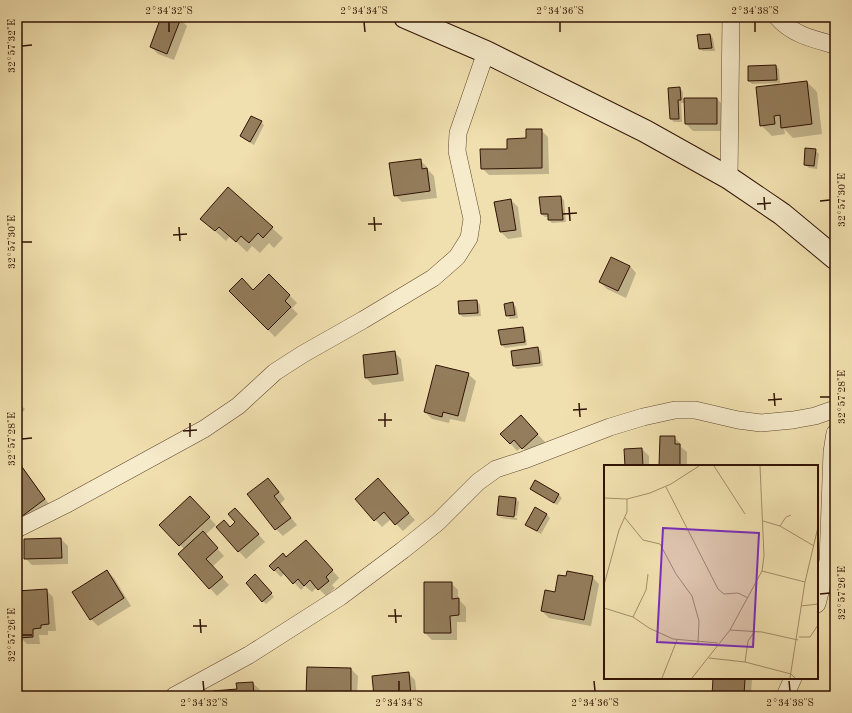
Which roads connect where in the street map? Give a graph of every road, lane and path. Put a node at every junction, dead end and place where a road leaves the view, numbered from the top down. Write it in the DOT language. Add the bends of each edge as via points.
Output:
graph roads {
  1 [pos="405,17"];
  2 [pos="731,17"];
  3 [pos="777,17"];
  4 [pos="835,45"];
  5 [pos="486,52"];
  6 [pos="729,178"];
  7 [pos="835,258"];
  8 [pos="835,408"];
  9 [pos="835,433"];
  10 [pos="17,529"];
  11 [pos="832,563"];
  12 [pos="818,601"];
  13 [pos="793,679"];
  14 [pos="174,696"];
  15 [pos="785,696"];
  1 -- 5 [label="street"];
  2 -- 6 [label="street"];
  3 -- 4 [label="street" via="792,30 806,37"];
  5 -- 6 [label="street" via="645,131"];
  5 -- 10 [label="street" via="458,133 457,152 472,219 469,238 457,257 433,278 276,372 238,406 204,429"];
  6 -- 7 [label="street" via="782,214"];
  8 -- 14 [label="street" via="815,416 761,423 695,410 675,410 610,427 496,469 478,482 438,522 340,597 249,655"];
  9 -- 11 [label="street" via="832,452"];
  11 -- 12 [label="street"];
  13 -- 15 [label="street"];
}
